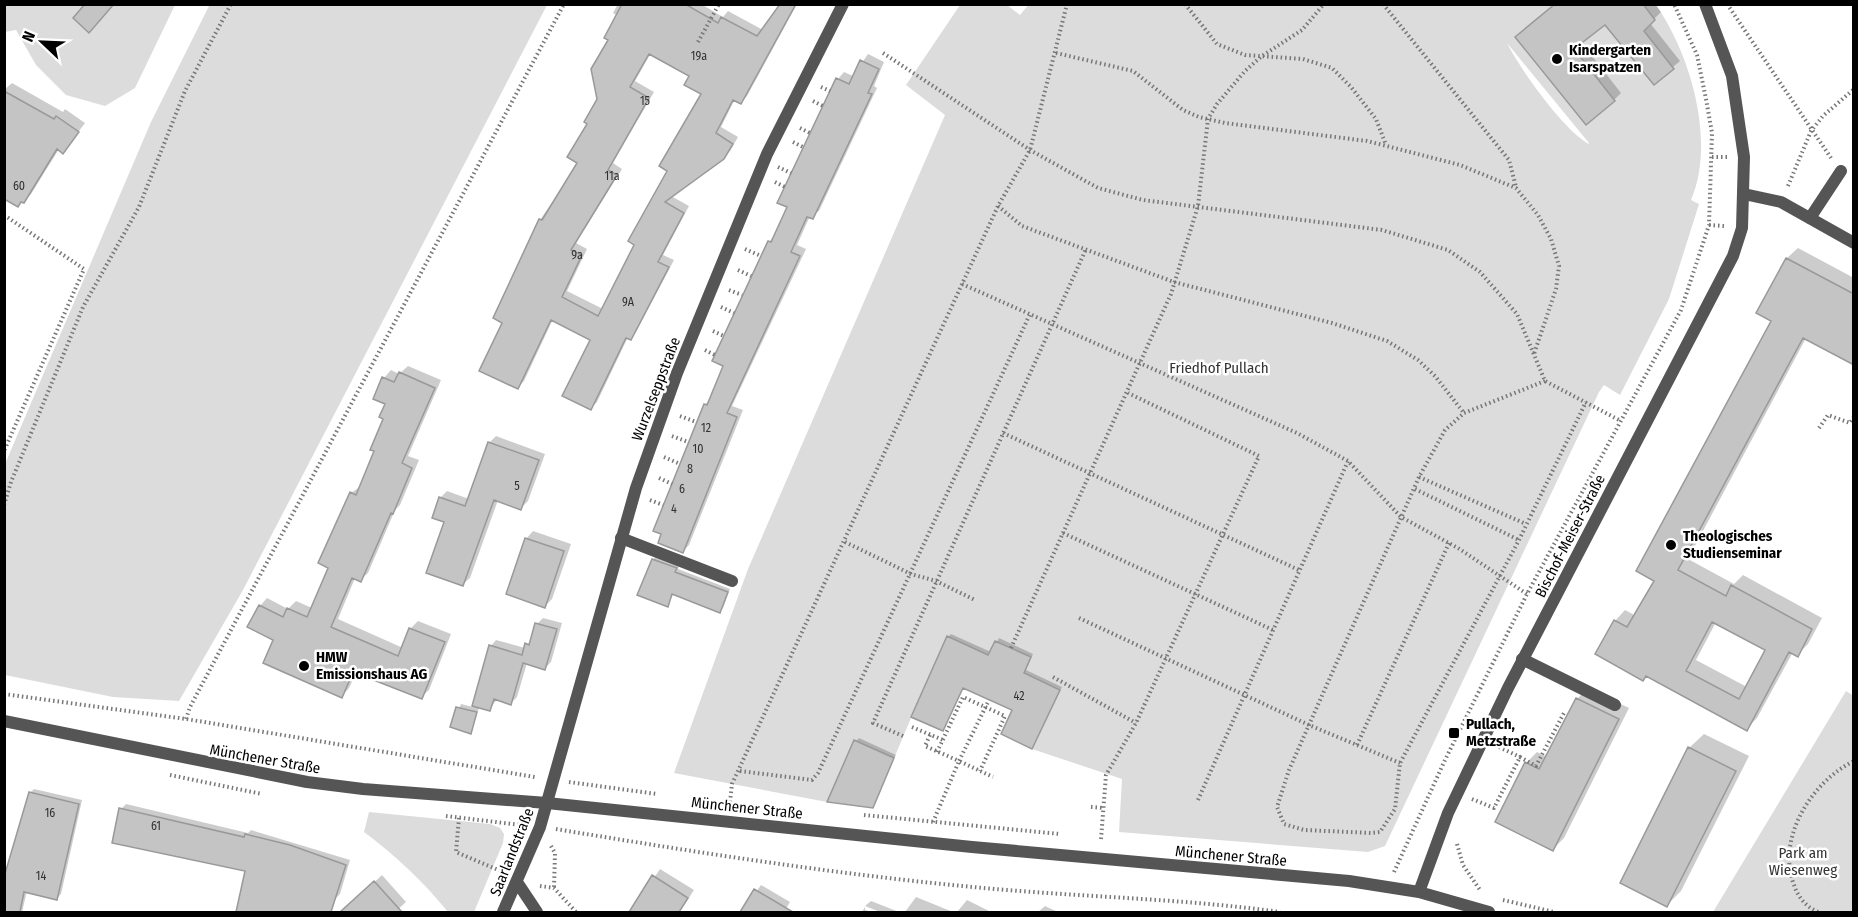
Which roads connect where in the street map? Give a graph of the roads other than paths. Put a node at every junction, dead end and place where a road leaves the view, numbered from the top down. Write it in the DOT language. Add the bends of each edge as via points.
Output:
graph roads {
  1 [pos="843,4"];
  2 [pos="1705,4"];
  3 [pos="1841,171"];
  4 [pos="1744,194"];
  5 [pos="1810,218"];
  6 [pos="1854,243"];
  7 [pos="621,538"];
  8 [pos="732,581"];
  9 [pos="1522,659"];
  10 [pos="1615,705"];
  11 [pos="4,721"];
  12 [pos="547,803"];
  13 [pos="517,882"];
  14 [pos="1419,892"];
  15 [pos="503,912"];
  16 [pos="537,912"];
  17 [pos="1482,912"];
  1 -- 7 [label="street, Wurzelseppstraße" via="764,161 677,374"];
  2 -- 4 [label="street, Bischof-Meiser-Straße" via="1732,76 1744,157"];
  3 -- 5 [label="street"];
  4 -- 5 [label="street" via="1781,202"];
  4 -- 9 [label="street, Bischof-Meiser-Straße" via="1742,228 1733,256"];
  5 -- 6 [label="street"];
  7 -- 8 [label="street"];
  7 -- 12 [label="street, Wurzelseppstraße"];
  9 -- 10 [label="street"];
  9 -- 14 [label="street, Bischof-Meiser-Straße" via="1448,813"];
  11 -- 12 [label="street, Münchener Straße" via="307,782"];
  12 -- 13 [label="street, Saarlandstraße"];
  12 -- 14 [label="street, Münchener Straße" via="1390,886"];
  13 -- 15 [label="street, Saarlandstraße"];
  13 -- 16 [label="street"];
  14 -- 17 [label="street, Münchener Straße"];
}
